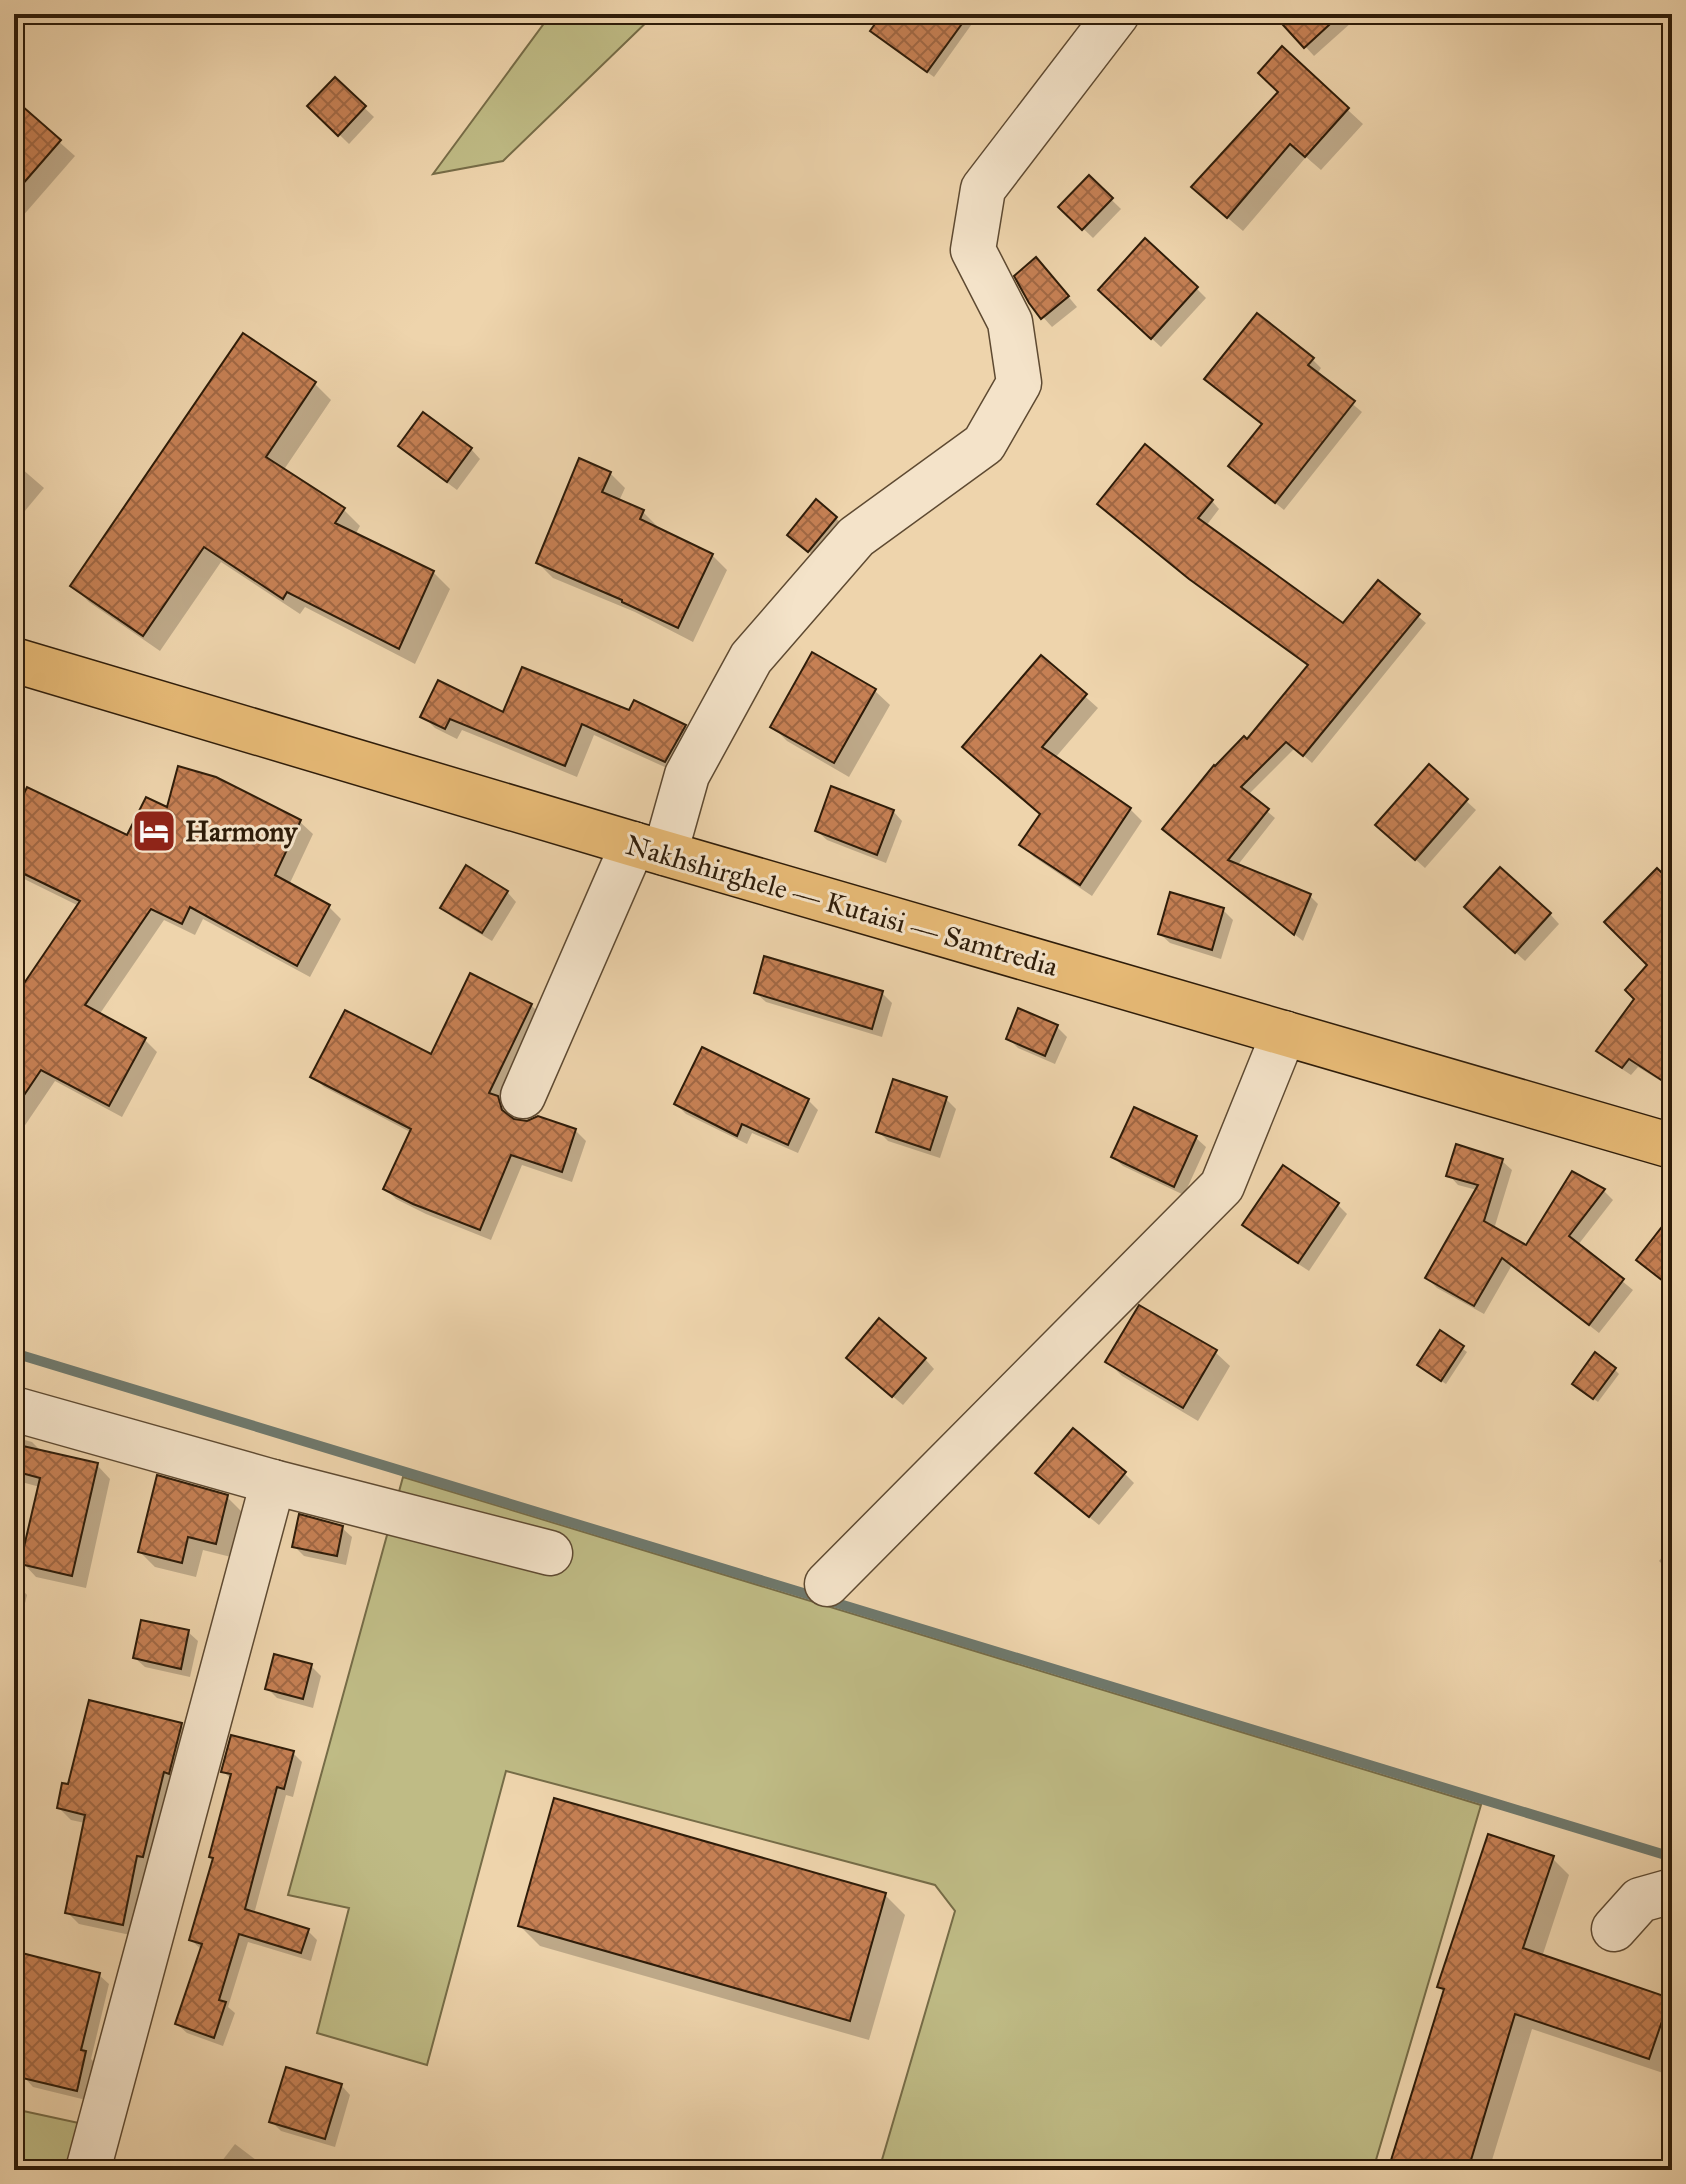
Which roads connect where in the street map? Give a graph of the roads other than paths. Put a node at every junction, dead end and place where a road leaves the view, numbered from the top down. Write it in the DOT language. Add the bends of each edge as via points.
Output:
graph roads {
  1 [pos="1117,14"];
  2 [pos="14,660"];
  3 [pos="649,848"];
  4 [pos="1284,1033"];
  5 [pos="523,1096"];
  6 [pos="1672,1146"];
  7 [pos="14,1409"];
  8 [pos="273,1482"];
  9 [pos="550,1553"];
  10 [pos="827,1584"];
  11 [pos="1672,1891"];
  12 [pos="1614,1929"];
  13 [pos="88,2170"];
  1 -- 3 [label="street" via="983,189 973,250 1010,322 1019,383 984,444 856,537 751,658"];
  2 -- 3 [label="main road, Nakhshirghele — Kutaisi — Samtredia"];
  3 -- 4 [label="main road, Nakhshirghele — Kutaisi — Samtredia"];
  3 -- 5 [label="street"];
  4 -- 6 [label="main road, Nakhshirghele — Kutaisi — Samtredia"];
  4 -- 10 [label="street" via="1222,1186"];
  7 -- 8 [label="street"];
  8 -- 9 [label="street"];
  8 -- 13 [label="street"];
  11 -- 12 [label="street" via="1640,1900"];
}
